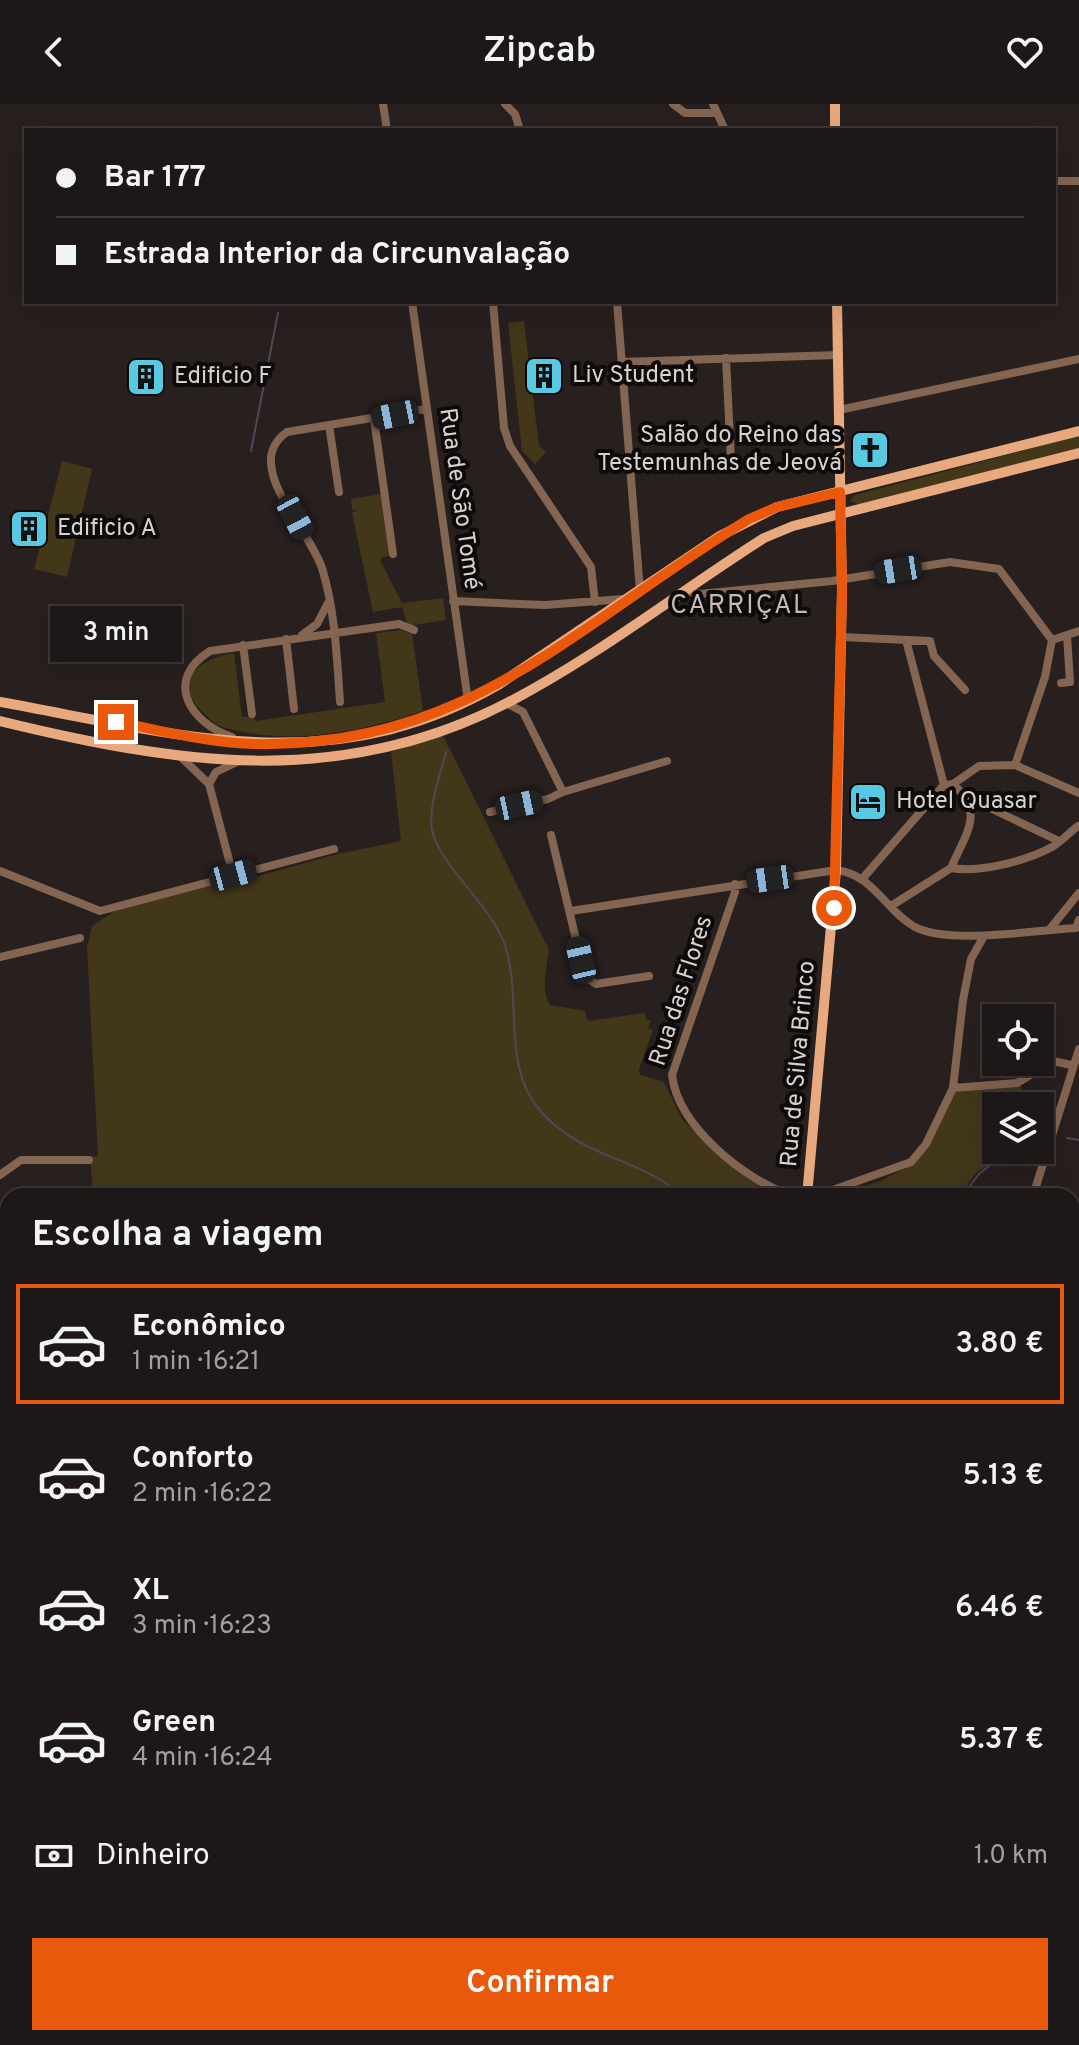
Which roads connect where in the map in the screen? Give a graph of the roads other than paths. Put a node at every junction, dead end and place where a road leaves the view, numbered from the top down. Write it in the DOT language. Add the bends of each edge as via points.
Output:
graph roads {
  1 [pos="383,104"];
  2 [pos="505,104"];
  3 [pos="673,104"];
  4 [pos="835,104"];
  5 [pos="715,109"];
  6 [pos="387,128"];
  7 [pos="519,128"];
  8 [pos="724,128"];
  9 [pos="835,128"];
  10 [pos="1056,181"];
  11 [pos="1079,181"];
  12 [pos="412,304"];
  13 [pos="493,304"];
  14 [pos="617,304"];
  15 [pos="837,304"];
  16 [pos="838,355"];
  17 [pos="726,358"];
  18 [pos="1079,359"];
  19 [pos="621,362"];
  20 [pos="426,409"];
  21 [pos="839,410"];
  22 [pos="374,419"];
  23 [pos="329,425"];
  24 [pos="1079,431"];
  25 [pos="1079,453"];
  26 [pos="731,461"];
  27 [pos="339,492"];
  28 [pos="840,492"];
  29 [pos="841,513"];
  30 [pos="393,554"];
  31 [pos="842,580"];
  32 [pos="640,591"];
  33 [pos="685,591"];
  34 [pos="628,599"];
  35 [pos="453,601"];
  36 [pos="595,602"];
  37 [pos="328,603"];
  38 [pos="317,624"];
  39 [pos="414,630"];
  40 [pos="1079,631"];
  41 [pos="334,633"];
  42 [pos="317,635"];
  43 [pos="1067,635"];
  44 [pos="299,637"];
  45 [pos="841,637"];
  46 [pos="286,639"];
  47 [pos="906,640"];
  48 [pos="1052,640"];
  49 [pos="243,645"];
  50 [pos="1061,683"];
  51 [pos="965,690"];
  52 [pos="526,693"];
  53 [pos="468,701"];
  54 [pos="340,702"];
  55 [pos="506,703"];
  56 [pos="15,704"];
  57 [pos="0,705"];
  58 [pos="294,709"];
  59 [pos="488,712"];
  60 [pos="523,712"];
  61 [pos="252,714"];
  62 [pos="2,722"];
  63 [pos="421,737"];
  64 [pos="251,744"];
  65 [pos="181,757"];
  66 [pos="667,761"];
  67 [pos="237,762"];
  68 [pos="1015,765"];
  69 [pos="209,784"];
  70 [pos="948,785"];
  71 [pos="563,792"];
  72 [pos="1079,793"];
  73 [pos="992,809"];
  74 [pos="490,812"];
  75 [pos="1079,825"];
  76 [pos="551,835"];
  77 [pos="1059,841"];
  78 [pos="334,849"];
  79 [pos="951,868"];
  80 [pos="836,870"];
  81 [pos="0,871"];
  82 [pos="233,875"];
  83 [pos="863,878"];
  84 [pos="735,884"];
  85 [pos="1079,893"];
  86 [pos="891,906"];
  87 [pos="571,911"];
  88 [pos="1078,926"];
  89 [pos="1049,930"];
  90 [pos="984,936"];
  91 [pos="80,938"];
  92 [pos="0,957"];
  93 [pos="649,976"];
  94 [pos="1079,1049"];
  95 [pos="1071,1065"];
  96 [pos="953,1088"];
  97 [pos="89,1160"];
  98 [pos="0,1175"];
  99 [pos="768,1188"];
  100 [pos="808,1188"];
  101 [pos="838,1188"];
  102 [pos="1035,1188"];
  1 -- 6 [label="street"];
  2 -- 7 [label="street"];
  3 -- 5 [label="street" via="685,113"];
  4 -- 9 [label="main road"];
  5 -- 8 [label="street"];
  10 -- 11 [label="street"];
  12 -- 20 [label="street, Rua de São Tomé"];
  13 -- 36 [label="street" via="510,446 591,567"];
  14 -- 19 [label="street"];
  15 -- 16 [label="main road, Rua de Silva Brinco"];
  16 -- 17 [label="street"];
  16 -- 21 [label="main road, Rua de Silva Brinco"];
  17 -- 19 [label="street"];
  17 -- 26 [label="street"];
  18 -- 21 [label="street"];
  19 -- 32 [label="street"];
  20 -- 22 [label="street"];
  20 -- 35 [label="street, Rua de São Tomé"];
  21 -- 28 [label="main road, Rua de Silva Brinco"];
  22 -- 23 [label="street"];
  22 -- 30 [label="street"];
  23 -- 27 [label="street"];
  23 -- 37 [label="street" via="281,436 270,465 320,564"];
  24 -- 28 [label="main road"];
  25 -- 29 [label="main road"];
  28 -- 29 [label="main road, Rua de Silva Brinco"];
  28 -- 32 [label="main road" via="749,519"];
  29 -- 31 [label="main road, Rua de Silva Brinco"];
  29 -- 33 [label="main road" via="764,538"];
  31 -- 33 [label="street" via="700,594"];
  31 -- 45 [label="main road, Rua de Silva Brinco"];
  31 -- 48 [label="street" via="950,562 999,569"];
  32 -- 34 [label="main road"];
  33 -- 52 [label="main road"];
  34 -- 36 [label="street"];
  34 -- 53 [label="main road"];
  35 -- 36 [label="street"];
  35 -- 53 [label="street, Rua de São Tomé"];
  37 -- 38 [label="street"];
  37 -- 41 [label="street"];
  38 -- 42 [label="street"];
  38 -- 44 [label="street"];
  39 -- 41 [label="street" via="399,624"];
  40 -- 43 [label="street"];
  41 -- 42 [label="street"];
  41 -- 54 [label="street"];
  42 -- 44 [label="street"];
  43 -- 48 [label="street"];
  43 -- 50 [label="street" via="1070,682"];
  44 -- 46 [label="street"];
  45 -- 47 [label="street"];
  45 -- 80 [label="main road, Rua de Silva Brinco"];
  46 -- 49 [label="street"];
  46 -- 58 [label="street"];
  47 -- 51 [label="street" via="930,641 934,656"];
  47 -- 70 [label="street"];
  48 -- 68 [label="street"];
  49 -- 61 [label="street"];
  49 -- 64 [label="street" via="201,657 190,667 185,690 203,723"];
  52 -- 55 [label="main road"];
  52 -- 60 [label="street"];
  53 -- 59 [label="main road"];
  53 -- 63 [label="main road" via="462,715 424,730"];
  53 -- 64 [label="main road" via="401,727 350,739"];
  55 -- 59 [label="main road"];
  55 -- 60 [label="street"];
  56 -- 57 [label="main road"];
  56 -- 62 [label="main road"];
  56 -- 64 [label="main road"];
  57 -- 62 [label="main road"];
  59 -- 63 [label="main road"];
  60 -- 71 [label="street"];
  62 -- 65 [label="main road"];
  63 -- 67 [label="main road" via="303,761"];
  65 -- 67 [label="main road"];
  65 -- 69 [label="street"];
  66 -- 71 [label="street"];
  67 -- 69 [label="street" via="216,772"];
  68 -- 70 [label="street" via="979,766"];
  68 -- 72 [label="street"];
  69 -- 82 [label="street"];
  70 -- 79 [label="street" via="969,799 973,812"];
  70 -- 83 [label="street"];
  71 -- 74 [label="street"];
  73 -- 77 [label="street"];
  75 -- 77 [label="street"];
  76 -- 87 [label="street"];
  77 -- 79 [label="street" via="985,867"];
  78 -- 82 [label="street"];
  79 -- 86 [label="street"];
  80 -- 83 [label="street"];
  80 -- 84 [label="street"];
  80 -- 100 [label="main road, Rua de Silva Brinco"];
  81 -- 82 [label="street" via="100,911"];
  83 -- 86 [label="street"];
  84 -- 87 [label="street"];
  84 -- 99 [label="street, Rua das Flores" via="672,1075 674,1093 688,1118"];
  85 -- 89 [label="street"];
  86 -- 90 [label="street" via="920,929"];
  87 -- 93 [label="street" via="589,982"];
  88 -- 89 [label="street"];
  89 -- 90 [label="street"];
  90 -- 96 [label="street" via="971,959"];
  91 -- 92 [label="street"];
  94 -- 95 [label="street"];
  95 -- 96 [label="street" via="1053,1061 1017,1083"];
  95 -- 102 [label="street"];
  96 -- 101 [label="street" via="926,1144 911,1162"];
  97 -- 98 [label="street" via="21,1160"];
}
